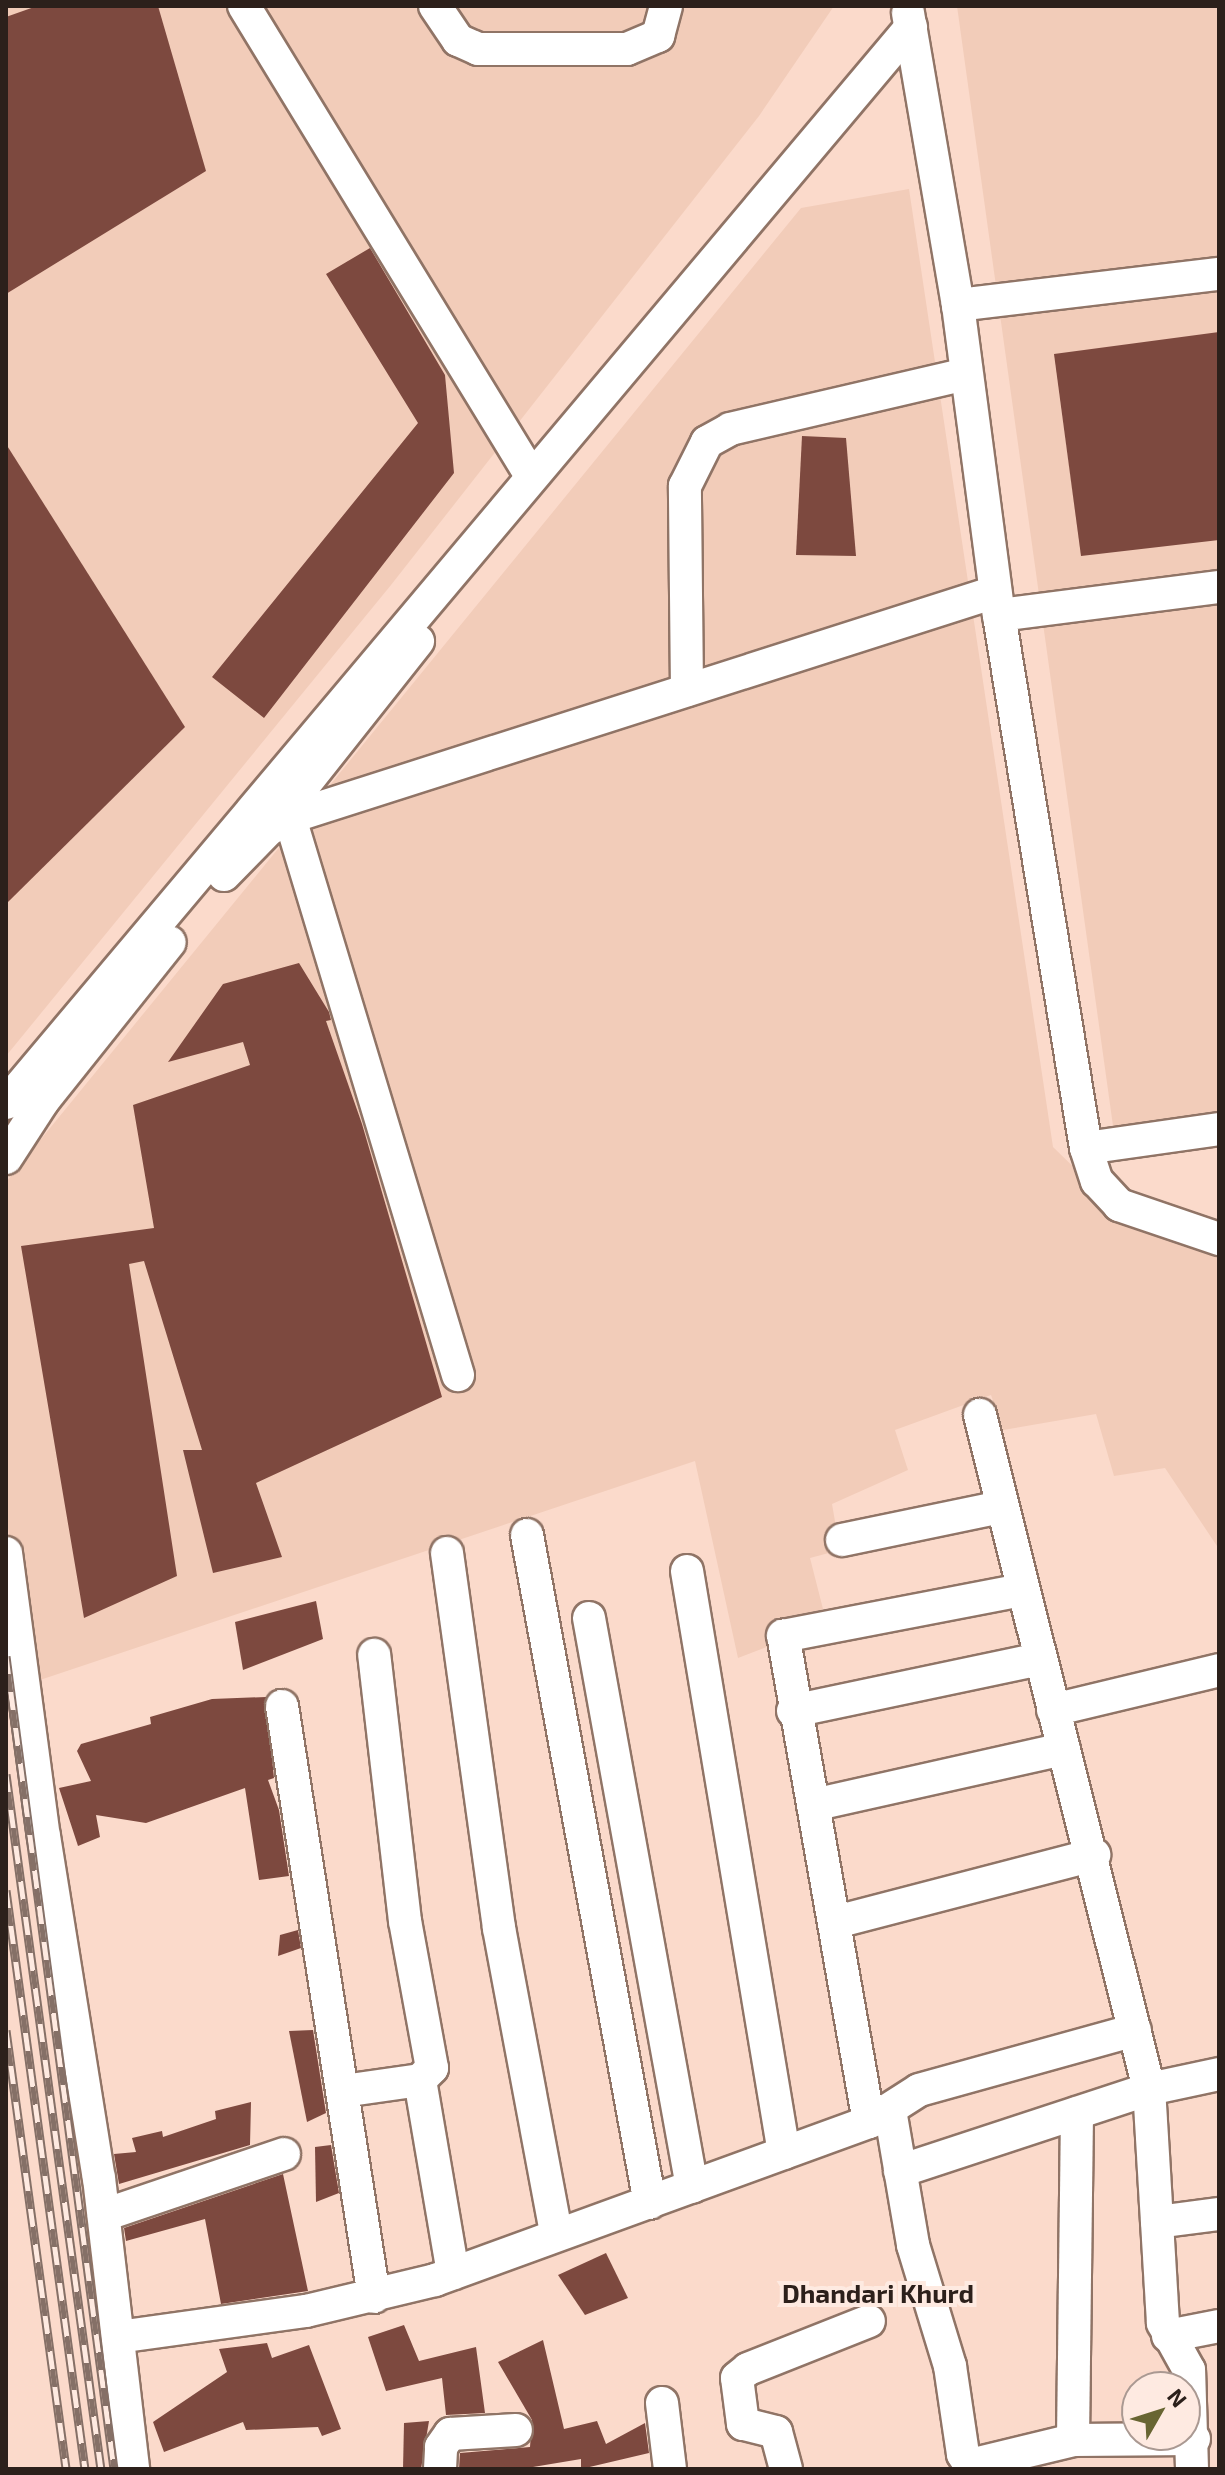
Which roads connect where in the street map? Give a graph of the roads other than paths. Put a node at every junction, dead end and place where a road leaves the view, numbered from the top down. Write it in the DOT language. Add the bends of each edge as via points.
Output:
graph roads {
  1 [pos="244,6"];
  2 [pos="435,6"];
  3 [pos="666,6"];
  4 [pos="909,16"];
  5 [pos="1219,274"];
  6 [pos="958,305"];
  7 [pos="966,374"];
  8 [pos="530,474"];
  9 [pos="1219,587"];
  10 [pos="997,604"];
  11 [pos="410,619"];
  12 [pos="687,690"];
  13 [pos="279,824"];
  14 [pos="8,1105"];
  15 [pos="1219,1129"];
  16 [pos="1086,1148"];
  17 [pos="6,1158"];
  18 [pos="1219,1239"];
  19 [pos="458,1375"];
  20 [pos="980,1415"];
  21 [pos="1002,1507"];
  22 [pos="527,1535"];
  23 [pos="842,1540"];
  24 [pos="6,1553"];
  25 [pos="447,1553"];
  26 [pos="687,1571"];
  27 [pos="1022,1590"];
  28 [pos="589,1618"];
  29 [pos="374,1655"];
  30 [pos="1039,1659"];
  31 [pos="1219,1670"];
  32 [pos="282,1706"];
  33 [pos="1053,1710"];
  34 [pos="793,1711"];
  35 [pos="1064,1749"];
  36 [pos="813,1805"];
  37 [pos="1094,1855"];
  38 [pos="836,1922"];
  39 [pos="1135,2030"];
  40 [pos="1219,2074"];
  41 [pos="420,2080"];
  42 [pos="1149,2089"];
  43 [pos="343,2091"];
  44 [pos="1077,2113"];
  45 [pos="880,2116"];
  46 [pos="784,2153"];
  47 [pos="284,2154"];
  48 [pos="900,2171"];
  49 [pos="692,2187"];
  50 [pos="650,2203"];
  51 [pos="1219,2214"];
  52 [pos="104,2215"];
  53 [pos="1157,2222"];
  54 [pos="556,2234"];
  55 [pos="453,2273"];
  56 [pos="374,2297"];
  57 [pos="869,2321"];
  58 [pos="1219,2326"];
  59 [pos="1168,2336"];
  60 [pos="118,2337"];
  61 [pos="662,2403"];
  62 [pos="516,2430"];
  63 [pos="1073,2440"];
  64 [pos="1193,2454"];
  65 [pos="992,2465"];
  66 [pos="133,2469"];
  67 [pos="440,2469"];
  68 [pos="670,2469"];
  69 [pos="786,2469"];
  1 -- 8 [label="street"];
  2 -- 3 [label="street" via="458,40 478,49 647,45 658,36"];
  4 -- 6 [label="street"];
  4 -- 8 [label="street" via="832,116"];
  5 -- 6 [label="street"];
  6 -- 7 [label="street"];
  7 -- 10 [label="street"];
  7 -- 12 [label="street" via="730,429 707,442 685,486"];
  8 -- 11 [label="street"];
  9 -- 10 [label="street"];
  10 -- 12 [label="street"];
  10 -- 16 [label="street"];
  11 -- 13 [label="street" via="419,642"];
  11 -- 14 [label="street"];
  12 -- 13 [label="street"];
  13 -- 17 [label="street" via="209,893 43,1101"];
  13 -- 19 [label="street"];
  15 -- 16 [label="street"];
  16 -- 18 [label="street" via="1097,1181 1119,1205"];
  20 -- 21 [label="street"];
  21 -- 23 [label="street"];
  21 -- 27 [label="street"];
  22 -- 50 [label="street"];
  24 -- 52 [label="street"];
  25 -- 54 [label="street" via="499,1928"];
  26 -- 46 [label="street"];
  27 -- 30 [label="street"];
  27 -- 34 [label="street" via="787,1632 783,1640"];
  28 -- 49 [label="street"];
  29 -- 41 [label="street" via="405,1921 432,2060 428,2076"];
  30 -- 33 [label="street"];
  30 -- 34 [label="street"];
  31 -- 33 [label="street"];
  32 -- 43 [label="street"];
  33 -- 35 [label="street"];
  34 -- 36 [label="street"];
  35 -- 36 [label="street"];
  35 -- 37 [label="street"];
  36 -- 38 [label="street"];
  37 -- 38 [label="street"];
  37 -- 39 [label="street"];
  38 -- 45 [label="street"];
  39 -- 42 [label="street"];
  39 -- 45 [label="street" via="919,2090"];
  40 -- 42 [label="street"];
  41 -- 43 [label="street"];
  41 -- 55 [label="street"];
  42 -- 44 [label="street"];
  42 -- 53 [label="street"];
  43 -- 56 [label="street"];
  44 -- 48 [label="street"];
  44 -- 63 [label="street"];
  45 -- 46 [label="street"];
  45 -- 48 [label="street"];
  46 -- 49 [label="street"];
  47 -- 52 [label="street"];
  48 -- 65 [label="street" via="913,2245 950,2366 965,2459"];
  49 -- 50 [label="street"];
  50 -- 54 [label="street"];
  51 -- 53 [label="street"];
  52 -- 60 [label="street"];
  53 -- 59 [label="street"];
  54 -- 55 [label="street"];
  55 -- 56 [label="street"];
  56 -- 60 [label="street"];
  57 -- 69 [label="street" via="737,2378 743,2424 776,2432"];
  58 -- 59 [label="street"];
  59 -- 64 [label="street" via="1184,2353 1189,2370"];
  60 -- 66 [label="street"];
  61 -- 68 [label="street"];
  62 -- 67 [label="street" via="450,2434 441,2447"];
  63 -- 64 [label="street"];
  63 -- 65 [label="street"];
}
